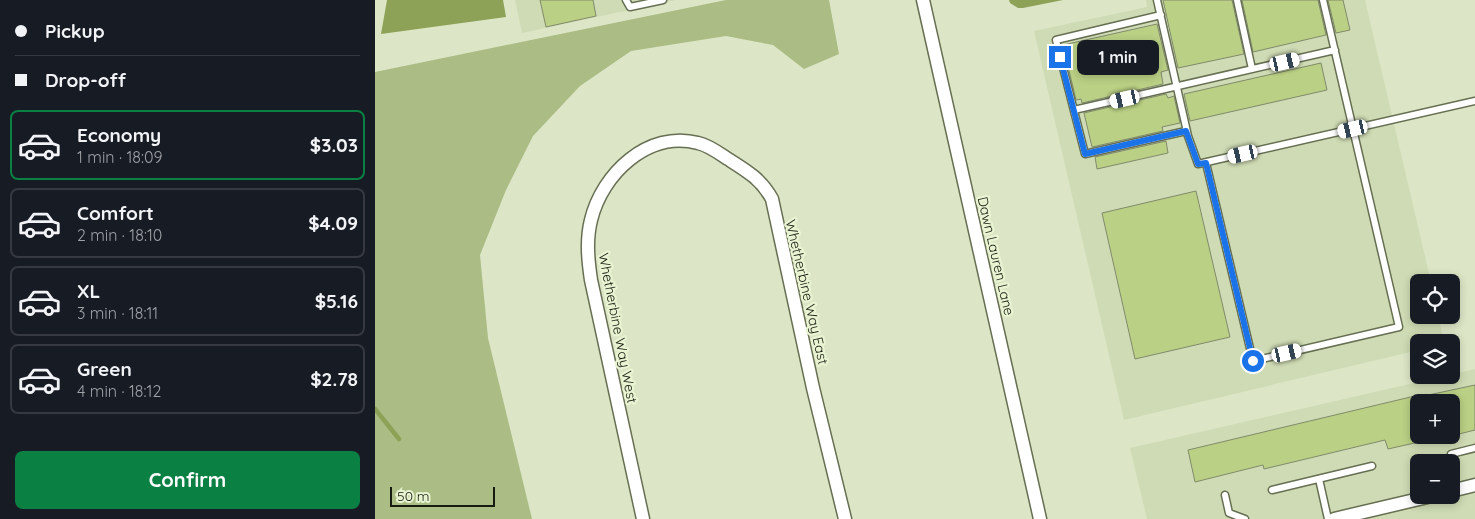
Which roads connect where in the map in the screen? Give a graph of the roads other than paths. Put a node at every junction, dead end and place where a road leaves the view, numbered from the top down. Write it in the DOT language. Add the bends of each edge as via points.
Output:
graph roads {
  1 [pos="626,0"];
  2 [pos="663,0"];
  3 [pos="923,0"];
  4 [pos="1157,0"];
  5 [pos="1237,0"];
  6 [pos="1323,0"];
  7 [pos="1161,16"];
  8 [pos="1335,50"];
  9 [pos="1252,69"];
  10 [pos="1177,87"];
  11 [pos="1475,101"];
  12 [pos="1074,110"];
  13 [pos="1353,129"];
  14 [pos="1186,131"];
  15 [pos="662,143"];
  16 [pos="1206,163"];
  17 [pos="1475,448"];
  18 [pos="1451,454"];
  19 [pos="1372,466"];
  20 [pos="1319,479"];
  21 [pos="1475,486"];
  22 [pos="1460,489"];
  23 [pos="1272,490"];
  24 [pos="1225,495"];
  25 [pos="1410,501"];
  26 [pos="643,519"];
  27 [pos="845,519"];
  28 [pos="1039,519"];
  29 [pos="1245,519"];
  30 [pos="1329,519"];
  31 [pos="1334,519"];
  1 -- 2 [label="lane" via="630,8"];
  3 -- 28 [label="street, Dawn Lauren Lane"];
  4 -- 7 [label="lane"];
  5 -- 9 [label="lane"];
  6 -- 8 [label="lane"];
  7 -- 10 [label="lane"];
  7 -- 12 [label="lane" via="1056,40"];
  8 -- 9 [label="lane"];
  8 -- 13 [label="lane"];
  9 -- 10 [label="lane"];
  10 -- 12 [label="lane"];
  10 -- 14 [label="lane"];
  11 -- 13 [label="lane"];
  12 -- 14 [label="lane" via="1085,154"];
  13 -- 16 [label="lane"];
  13 -- 16 [label="lane" via="1399,327 1253,361"];
  14 -- 16 [label="lane" via="1198,164"];
  15 -- 26 [label="street, Whetherbine Way West" via="638,153 617,172 596,203 588,235 591,280"];
  15 -- 27 [label="street, Whetherbine Way East" via="698,143 715,150 764,185 772,199"];
  17 -- 18 [label="lane"];
  19 -- 20 [label="lane"];
  20 -- 23 [label="lane"];
  20 -- 30 [label="lane"];
  21 -- 22 [label="street"];
  24 -- 29 [label="lane" via="1229,513"];
  25 -- 31 [label="street"];
}
